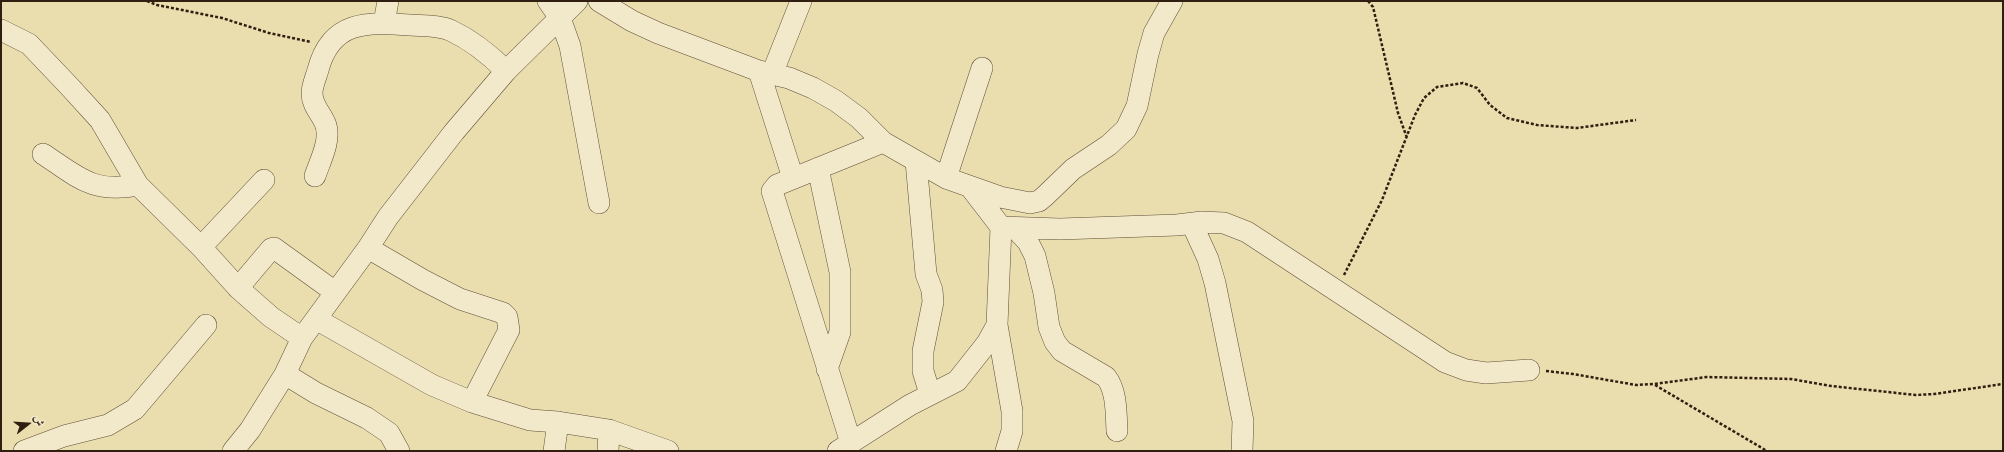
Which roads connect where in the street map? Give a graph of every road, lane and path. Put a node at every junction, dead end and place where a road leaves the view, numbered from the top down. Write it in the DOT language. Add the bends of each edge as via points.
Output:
graph roads {
  1 [pos="148,1"];
  2 [pos="388,1"];
  3 [pos="548,1"];
  4 [pos="577,1"];
  5 [pos="600,1"];
  6 [pos="801,1"];
  7 [pos="1172,1"];
  8 [pos="1368,1"];
  9 [pos="560,18"];
  10 [pos="384,23"];
  11 [pos="1,30"];
  12 [pos="326,47"];
  13 [pos="982,68"];
  14 [pos="506,71"];
  15 [pos="766,72"];
  16 [pos="1636,120"];
  17 [pos="1407,138"];
  18 [pos="883,142"];
  19 [pos="43,154"];
  20 [pos="916,161"];
  21 [pos="818,168"];
  22 [pos="315,176"];
  23 [pos="793,178"];
  24 [pos="946,178"];
  25 [pos="264,180"];
  26 [pos="138,185"];
  27 [pos="971,188"];
  28 [pos="599,203"];
  29 [pos="1192,224"];
  30 [pos="1008,228"];
  31 [pos="200,247"];
  32 [pos="368,248"];
  33 [pos="238,288"];
  34 [pos="335,292"];
  35 [pos="1336,292"];
  36 [pos="316,319"];
  37 [pos="206,325"];
  38 [pos="997,325"];
  39 [pos="302,338"];
  40 [pos="827,369"];
  41 [pos="1529,370"];
  42 [pos="285,374"];
  43 [pos="1654,384"];
  44 [pos="2003,384"];
  45 [pos="930,394"];
  46 [pos="472,402"];
  47 [pos="558,422"];
  48 [pos="250,430"];
  49 [pos="609,430"];
  50 [pos="1117,431"];
  51 [pos="844,447"];
  52 [pos="24,451"];
  53 [pos="233,451"];
  54 [pos="250,451"];
  55 [pos="399,451"];
  56 [pos="554,451"];
  57 [pos="608,451"];
  58 [pos="668,451"];
  59 [pos="1006,451"];
  60 [pos="1242,451"];
  61 [pos="1767,451"];
  1 -- 12 [label="path" via="156,5 222,18"];
  2 -- 10 [label="street"];
  3 -- 9 [label="street"];
  4 -- 9 [label="street"];
  5 -- 15 [label="street" via="632,21 658,33"];
  6 -- 15 [label="street"];
  7 -- 27 [label="street" via="1154,33 1135,112 1126,129 1118,137 1073,169 1039,201 1018,201"];
  8 -- 17 [label="path" via="1373,7 1398,113"];
  9 -- 14 [label="street"];
  9 -- 28 [label="street" via="570,46"];
  10 -- 12 [label="street" via="353,27 339,34"];
  10 -- 14 [label="street" via="438,27 451,31 489,54"];
  11 -- 26 [label="street" via="29,44 100,120"];
  12 -- 22 [label="street" via="312,93 328,137"];
  13 -- 24 [label="street"];
  14 -- 32 [label="street" via="454,132 388,217"];
  15 -- 18 [label="street" via="813,88 836,101"];
  15 -- 23 [label="street"];
  16 -- 17 [label="path" via="1577,128 1537,125 1507,118 1490,105 1477,88 1463,83 1437,87 1424,98"];
  17 -- 35 [label="path" via="1379,206"];
  18 -- 20 [label="street"];
  18 -- 21 [label="street"];
  19 -- 26 [label="street" via="85,182 106,188"];
  20 -- 24 [label="street"];
  20 -- 45 [label="street" via="926,274 933,302 923,351 923,371"];
  21 -- 23 [label="street"];
  21 -- 40 [label="street" via="840,272 840,332"];
  23 -- 40 [label="street" via="777,185 772,191"];
  24 -- 27 [label="street"];
  25 -- 31 [label="street"];
  26 -- 31 [label="street"];
  27 -- 30 [label="street"];
  29 -- 30 [label="street" via="1060,229"];
  29 -- 35 [label="street" via="1224,223 1246,232"];
  29 -- 60 [label="street" via="1208,259 1215,283 1243,421"];
  30 -- 38 [label="street"];
  30 -- 50 [label="street" via="1028,242 1035,256 1049,327 1055,342 1062,351 1106,377 1111,383"];
  31 -- 33 [label="street"];
  32 -- 34 [label="street"];
  32 -- 46 [label="street" via="460,299 507,317 509,330"];
  33 -- 34 [label="street" via="274,248"];
  33 -- 39 [label="street" via="271,317"];
  34 -- 36 [label="street"];
  35 -- 41 [label="street" via="1445,362 1466,370 1486,373"];
  36 -- 39 [label="street"];
  36 -- 46 [label="street" via="432,386"];
  37 -- 52 [label="street" via="135,409 108,426 64,436"];
  38 -- 45 [label="street" via="987,343 957,381"];
  38 -- 59 [label="street" via="1012,411 1012,431"];
  39 -- 42 [label="street"];
  40 -- 51 [label="street"];
  41 -- 43 [label="path" via="1573,374 1636,385"];
  42 -- 48 [label="street"];
  42 -- 55 [label="street" via="316,393 367,418 389,433"];
  43 -- 44 [label="path" via="1707,377 1777,379 1916,395"];
  43 -- 61 [label="path"];
  45 -- 51 [label="street"];
  46 -- 47 [label="street" via="530,420"];
  47 -- 49 [label="street"];
  47 -- 56 [label="street"];
  48 -- 53 [label="street"];
  48 -- 54 [label="street"];
  49 -- 57 [label="street"];
  49 -- 58 [label="street"];
}
